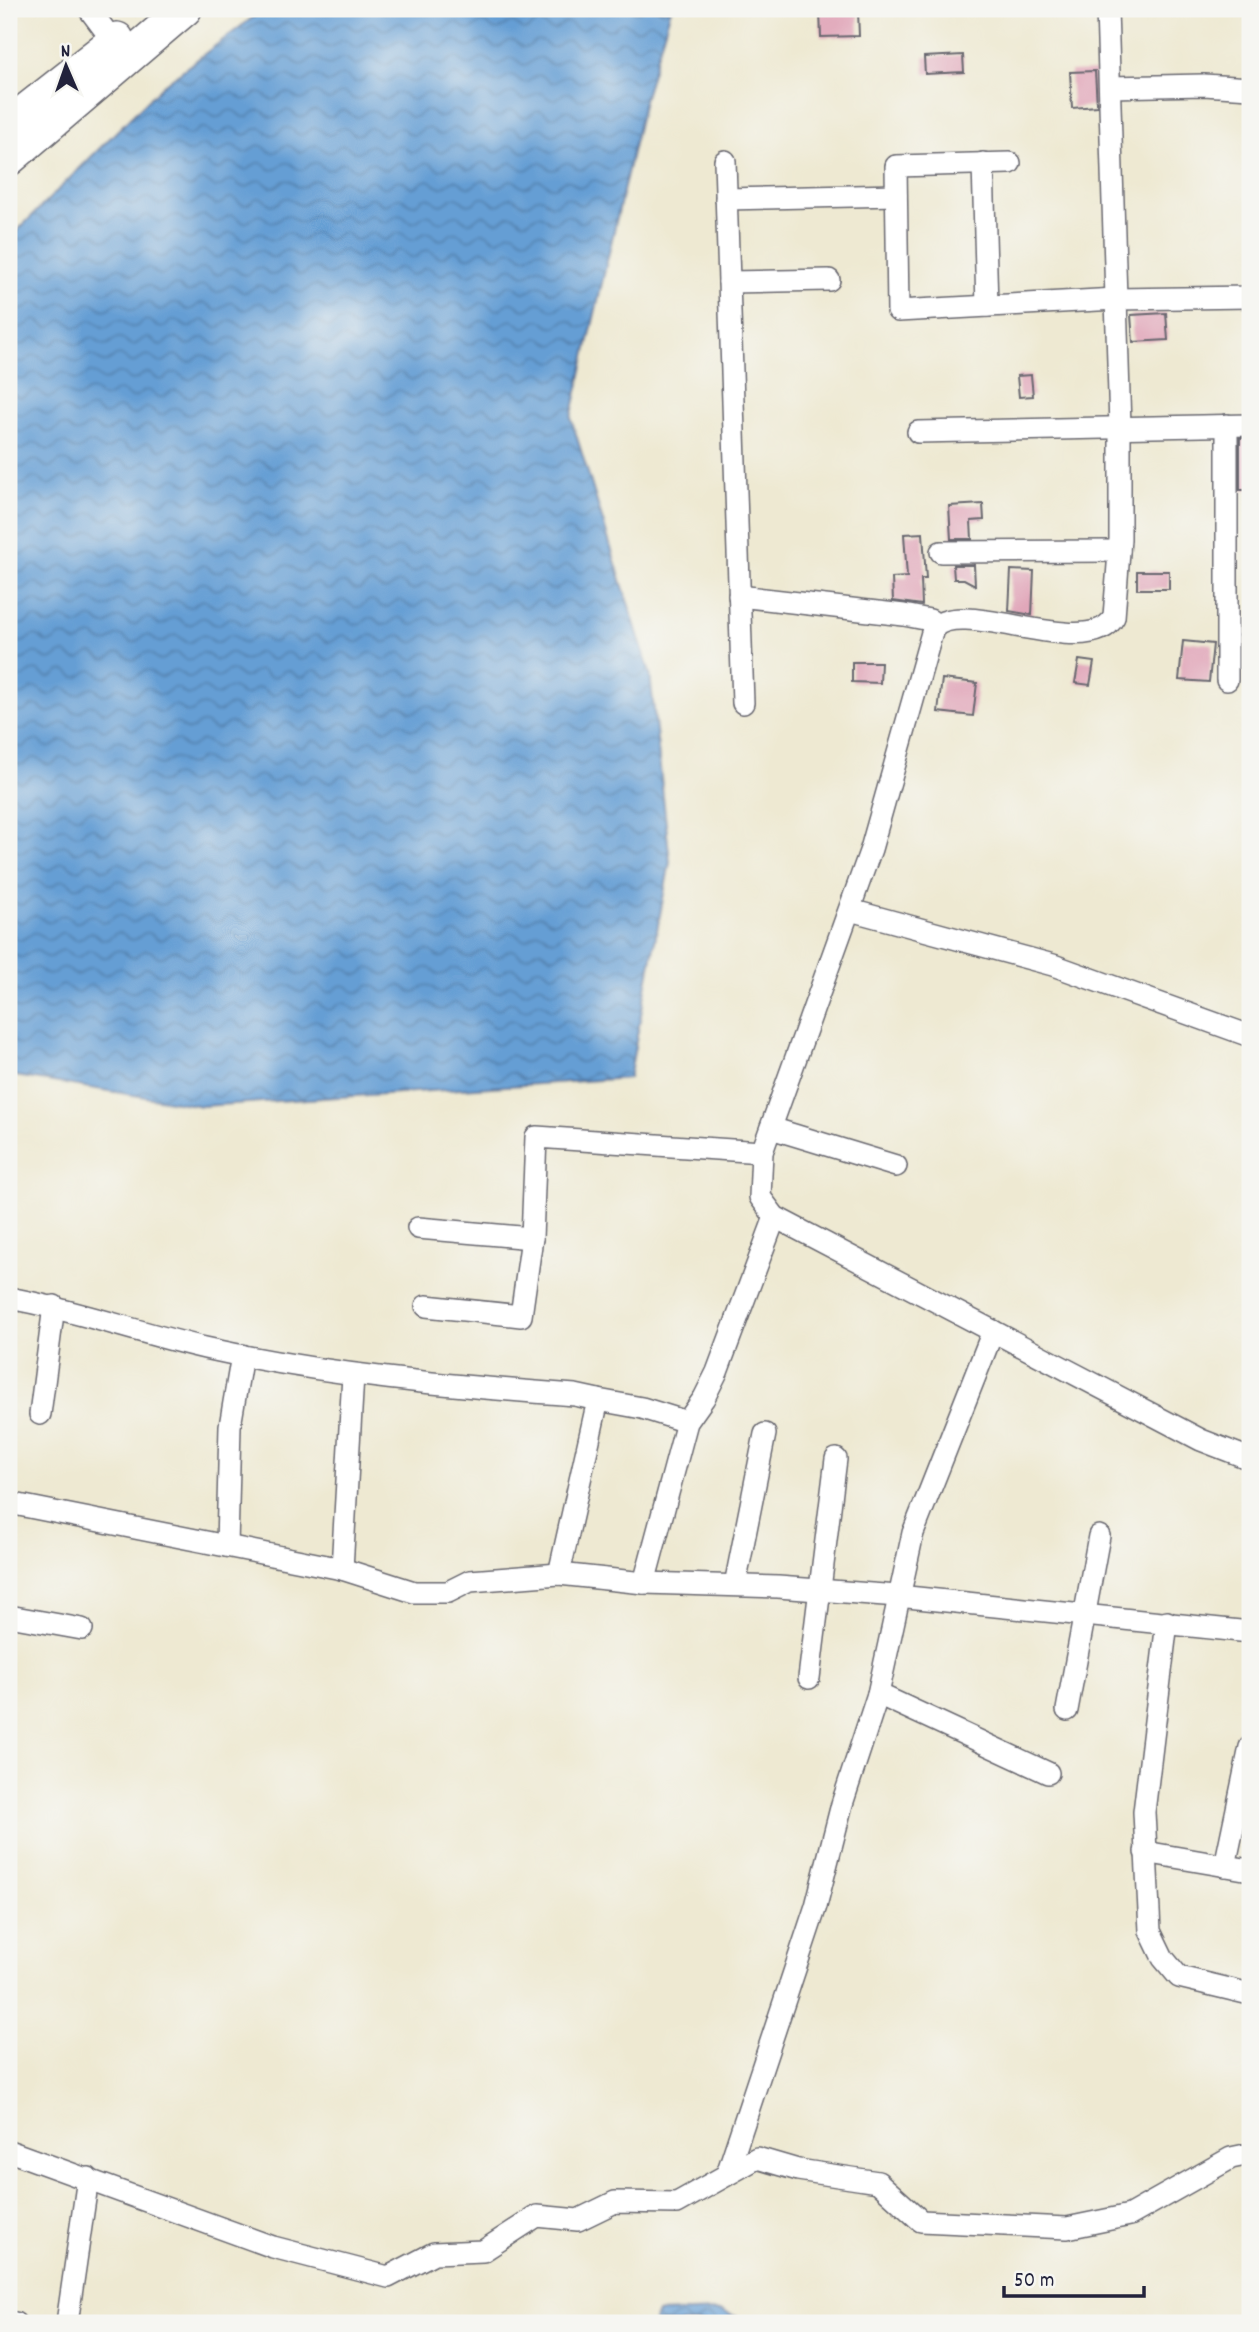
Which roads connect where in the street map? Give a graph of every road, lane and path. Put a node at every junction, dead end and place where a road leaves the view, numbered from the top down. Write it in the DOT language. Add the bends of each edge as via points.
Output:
graph roads {
  1 [pos="89,9"];
  2 [pos="155,9"];
  3 [pos="185,9"];
  4 [pos="1107,9"];
  5 [pos="113,41"];
  6 [pos="1110,87"];
  7 [pos="1250,88"];
  8 [pos="9,124"];
  9 [pos="9,159"];
  10 [pos="725,161"];
  11 [pos="983,163"];
  12 [pos="1010,163"];
  13 [pos="896,195"];
  14 [pos="726,199"];
  15 [pos="829,279"];
  16 [pos="729,282"];
  17 [pos="1250,297"];
  18 [pos="1116,299"];
  19 [pos="987,306"];
  20 [pos="1227,425"];
  21 [pos="1250,425"];
  22 [pos="1120,426"];
  23 [pos="918,432"];
  24 [pos="1119,551"];
  25 [pos="941,552"];
  26 [pos="739,596"];
  27 [pos="937,625"];
  28 [pos="1227,680"];
  29 [pos="743,703"];
  30 [pos="850,909"];
  31 [pos="1250,1037"];
  32 [pos="771,1128"];
  33 [pos="762,1152"];
  34 [pos="897,1166"];
  35 [pos="775,1217"];
  36 [pos="418,1228"];
  37 [pos="531,1238"];
  38 [pos="9,1298"];
  39 [pos="54,1306"];
  40 [pos="426,1306"];
  41 [pos="993,1331"];
  42 [pos="242,1355"];
  43 [pos="353,1375"];
  44 [pos="598,1400"];
  45 [pos="40,1414"];
  46 [pos="687,1422"];
  47 [pos="765,1434"];
  48 [pos="836,1459"];
  49 [pos="1250,1460"];
  50 [pos="9,1503"];
  51 [pos="1099,1536"];
  52 [pos="227,1546"];
  53 [pos="342,1569"];
  54 [pos="559,1574"];
  55 [pos="645,1583"];
  56 [pos="734,1586"];
  57 [pos="817,1590"];
  58 [pos="898,1596"];
  59 [pos="9,1616"];
  60 [pos="1086,1617"];
  61 [pos="1167,1622"];
  62 [pos="82,1629"];
  63 [pos="1250,1632"];
  64 [pos="808,1678"];
  65 [pos="878,1694"];
  66 [pos="1068,1710"];
  67 [pos="1250,1747"];
  68 [pos="1048,1773"];
  69 [pos="1145,1852"];
  70 [pos="1226,1866"];
  71 [pos="1250,1870"];
  72 [pos="1250,1994"];
  73 [pos="9,2151"];
  74 [pos="1250,2154"];
  75 [pos="727,2174"];
  76 [pos="88,2178"];
  77 [pos="9,2322"];
  78 [pos="15,2323"];
  79 [pos="67,2323"];
  1 -- 5 [label="street"];
  2 -- 5 [label="main road"];
  3 -- 9 [label="main road"];
  4 -- 6 [label="street"];
  5 -- 8 [label="main road"];
  6 -- 7 [label="street"];
  6 -- 18 [label="street"];
  10 -- 14 [label="street"];
  11 -- 12 [label="street"];
  11 -- 13 [label="street" via="896,166"];
  11 -- 19 [label="street"];
  13 -- 14 [label="street"];
  13 -- 19 [label="street" via="898,311"];
  14 -- 16 [label="street"];
  15 -- 16 [label="street"];
  16 -- 26 [label="street"];
  17 -- 18 [label="street"];
  18 -- 19 [label="street"];
  18 -- 22 [label="street"];
  20 -- 21 [label="street"];
  20 -- 22 [label="street"];
  20 -- 28 [label="street"];
  22 -- 23 [label="street"];
  22 -- 24 [label="street"];
  24 -- 25 [label="street"];
  24 -- 27 [label="street" via="1114,617 1103,630 1041,630 957,618"];
  26 -- 27 [label="street" via="904,615"];
  26 -- 29 [label="street"];
  27 -- 30 [label="street" via="931,632"];
  30 -- 31 [label="street" via="1053,965"];
  30 -- 32 [label="street"];
  32 -- 33 [label="street"];
  32 -- 34 [label="street"];
  33 -- 35 [label="street" via="760,1197"];
  33 -- 37 [label="street" via="536,1138"];
  35 -- 41 [label="street"];
  35 -- 46 [label="street" via="717,1372"];
  36 -- 37 [label="street"];
  37 -- 40 [label="street" via="521,1316"];
  38 -- 39 [label="street"];
  39 -- 42 [label="street"];
  39 -- 45 [label="street"];
  41 -- 49 [label="street" via="1202,1440"];
  41 -- 58 [label="street" via="913,1533"];
  42 -- 43 [label="street"];
  42 -- 52 [label="street" via="230,1426"];
  43 -- 44 [label="street"];
  43 -- 53 [label="street"];
  44 -- 46 [label="street"];
  44 -- 54 [label="street"];
  46 -- 55 [label="street"];
  47 -- 56 [label="street"];
  48 -- 57 [label="street"];
  50 -- 52 [label="street"];
  51 -- 60 [label="street"];
  52 -- 53 [label="street"];
  53 -- 54 [label="street" via="414,1592 447,1592 470,1581"];
  54 -- 55 [label="street"];
  55 -- 56 [label="street"];
  56 -- 57 [label="street"];
  57 -- 58 [label="street"];
  57 -- 64 [label="street"];
  58 -- 60 [label="street"];
  58 -- 65 [label="street"];
  59 -- 62 [label="street"];
  60 -- 61 [label="street"];
  60 -- 66 [label="street"];
  61 -- 63 [label="street"];
  61 -- 69 [label="street" via="1144,1812"];
  65 -- 68 [label="street"];
  65 -- 75 [label="street" via="842,1804 816,1906"];
  67 -- 70 [label="street"];
  69 -- 70 [label="street"];
  69 -- 72 [label="street" via="1150,1930 1163,1958 1179,1977"];
  70 -- 71 [label="street"];
  73 -- 76 [label="street"];
  74 -- 75 [label="street" via="1231,2158 1130,2215 1067,2228 920,2221 878,2182 797,2170 757,2158"];
  75 -- 76 [label="street" via="677,2203 615,2202 578,2220 537,2216 483,2251 434,2253 388,2277 273,2247"];
  76 -- 79 [label="street"];
  77 -- 78 [label="street"];
}
